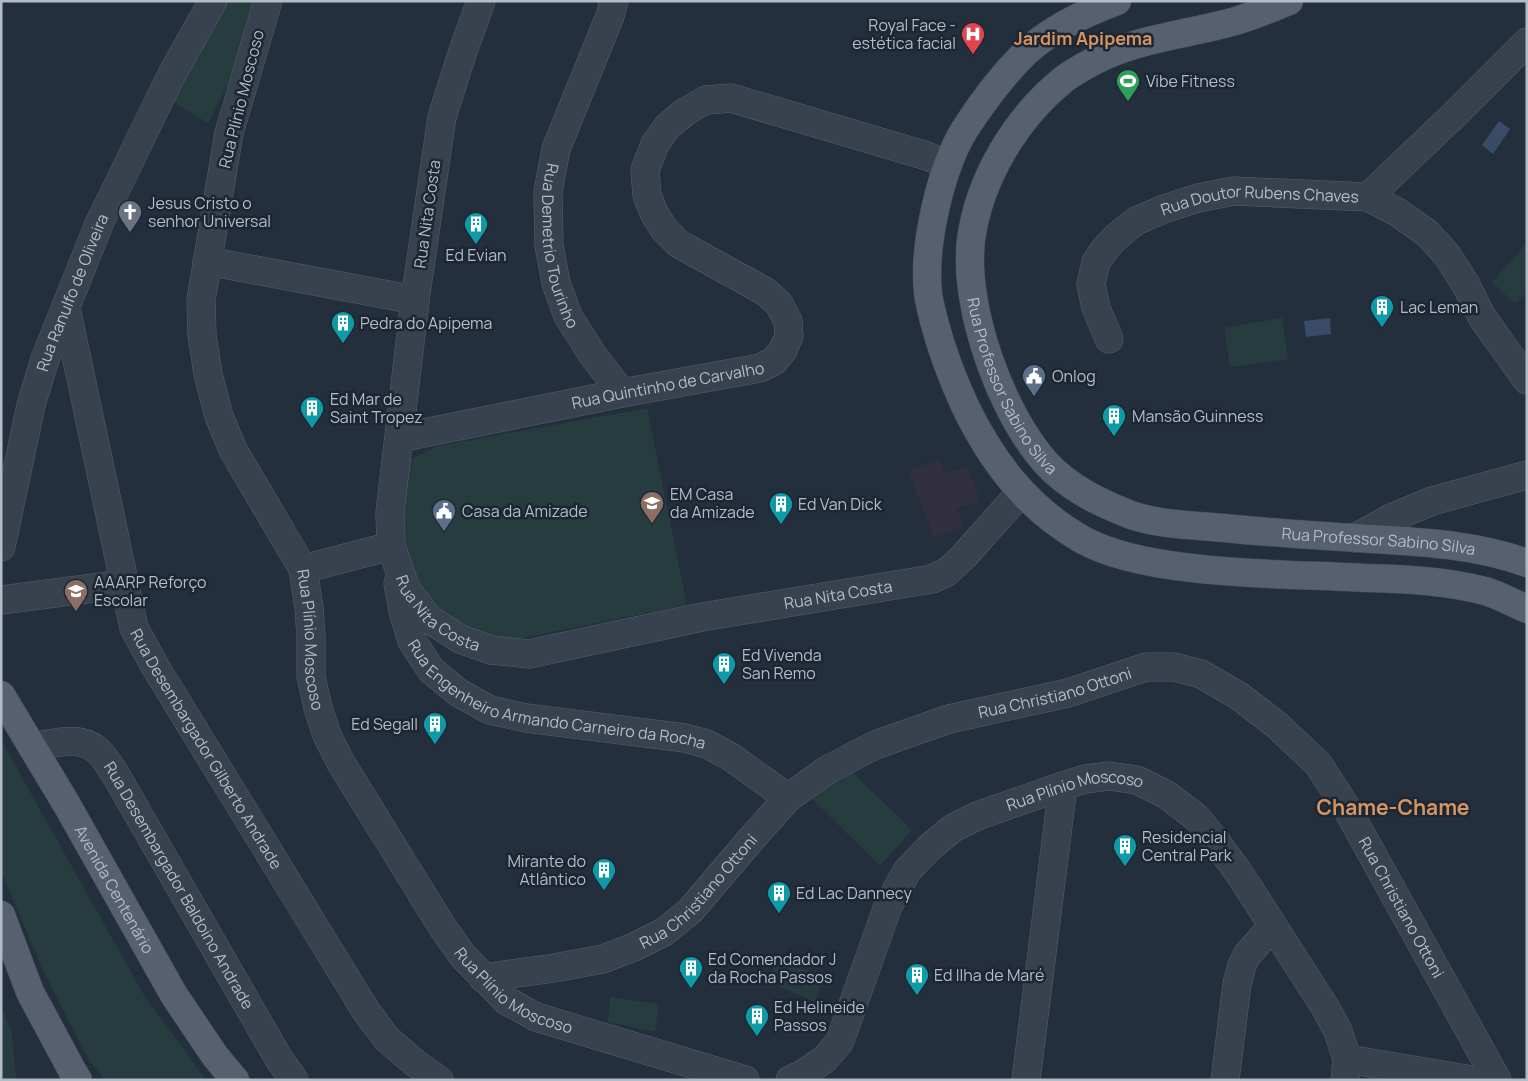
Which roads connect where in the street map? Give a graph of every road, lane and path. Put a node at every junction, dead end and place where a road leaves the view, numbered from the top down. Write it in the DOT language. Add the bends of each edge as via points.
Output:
graph roads {
  1 [pos="213,1"];
  2 [pos="268,1"];
  3 [pos="481,1"];
  4 [pos="614,1"];
  5 [pos="1117,1"];
  6 [pos="1289,1"];
  7 [pos="1084,6"];
  8 [pos="1527,42"];
  9 [pos="948,165"];
  10 [pos="1368,197"];
  11 [pos="207,261"];
  12 [pos="415,300"];
  13 [pos="66,308"];
  14 [pos="1109,339"];
  15 [pos="1527,380"];
  16 [pos="622,393"];
  17 [pos="399,438"];
  18 [pos="1527,474"];
  19 [pos="1021,492"];
  20 [pos="1355,538"];
  21 [pos="391,546"];
  22 [pos="1,547"];
  23 [pos="1527,563"];
  24 [pos="303,569"];
  25 [pos="124,584"];
  26 [pos="1,600"];
  27 [pos="1527,609"];
  28 [pos="1,695"];
  29 [pos="32,747"];
  30 [pos="1063,786"];
  31 [pos="788,798"];
  32 [pos="1,915"];
  33 [pos="1272,926"];
  34 [pos="483,978"];
  35 [pos="1346,1069"];
  36 [pos="72,1077"];
  37 [pos="235,1080"];
  38 [pos="294,1080"];
  39 [pos="439,1080"];
  40 [pos="745,1080"];
  41 [pos="790,1080"];
  42 [pos="1026,1080"];
  43 [pos="1225,1080"];
  44 [pos="1472,1080"];
  45 [pos="1497,1080"];
  1 -- 13 [label="street, Rua Ranulfo de Oliveira" via="172,74 108,207"];
  2 -- 11 [label="street, Rua Plínio Moscoso" via="229,133"];
  3 -- 12 [label="street, Rua Nita Costa" via="442,117"];
  4 -- 16 [label="street, Rua Demetrio Tourinho" via="556,149 548,192 548,245 556,283 568,316"];
  5 -- 7 [label="main road"];
  6 -- 20 [label="main road, Rua Professor Sabino Silva" via="1229,23 1124,47 1064,79 1016,128 989,178 971,239 973,302 989,359 1016,419 1047,464 1084,493 1107,506 1161,522"];
  7 -- 9 [label="main road" via="1026,53 997,85 964,131"];
  8 -- 10 [label="street"];
  9 -- 16 [label="street, Rua Quintinho de Carvalho" via="731,98 706,100 685,112 667,127 655,144 645,170 654,213 679,244 766,292 779,304 788,320 789,336 774,361 760,368"];
  9 -- 19 [label="main road" via="928,254 928,294 952,380 982,440"];
  10 -- 14 [label="street, Rua Doutor Rubens Chaves" via="1234,192 1198,198 1136,222 1116,237 1096,262 1092,284 1096,308"];
  10 -- 15 [label="street, Rua Doutor Rubens Chaves" via="1427,233 1442,250 1466,285 1482,317"];
  11 -- 12 [label="street"];
  11 -- 24 [label="street, Rua Plínio Moscoso" via="201,300 202,335 218,416 233,450"];
  12 -- 17 [label="street, Rua Nita Costa"];
  13 -- 22 [label="street, Rua Ranulfo de Oliveira" via="31,405"];
  13 -- 25 [label="street, Rua Desembargador Gilberto Andrade"];
  16 -- 17 [label="street, Rua Quintinho de Carvalho"];
  17 -- 21 [label="street, Rua Nita Costa" via="390,512"];
  18 -- 20 [label="street" via="1432,501"];
  19 -- 21 [label="street, Rua Nita Costa" via="964,556 947,572 932,579 702,617 529,654 491,650 460,639 429,619 406,589"];
  19 -- 27 [label="main road" via="1050,518 1084,541 1124,556 1216,571 1411,579 1488,592"];
  20 -- 23 [label="main road, Rua Professor Sabino Silva" via="1458,547 1504,555"];
  21 -- 24 [label="street"];
  21 -- 31 [label="street, Rua Engenheiro Armando Carneiro da Rocha" via="412,641 431,670 458,693 490,710 526,718 686,738 707,744"];
  24 -- 34 [label="street, Rua Plínio Moscoso" via="309,608 311,676 327,735 443,928 462,956"];
  25 -- 26 [label="street"];
  25 -- 39 [label="street, Rua Desembargador Gilberto Andrade" via="134,628 156,668 366,1011 387,1039"];
  28 -- 29 [label="main road, Avenida Centenário"];
  29 -- 37 [label="main road, Avenida Centenário" via="174,995"];
  29 -- 38 [label="street, Rua Desembargador Baldoino Andrade" via="73,740 85,742 105,759"];
  30 -- 33 [label="street, Rua Plínio Moscoso" via="1108,776 1137,780 1167,795 1197,818 1239,873"];
  30 -- 41 [label="street, Rua Plínio Moscoso" via="977,816 953,828 907,871 888,906 840,1041 825,1059"];
  30 -- 42 [label="street"];
  31 -- 34 [label="street, Rua Christiano Ottoni" via="690,911 664,932 603,959"];
  31 -- 45 [label="street, Rua Christiano Ottoni" via="827,770 875,745 949,719 1068,693 1146,667 1174,666 1201,674 1239,696 1318,764 1346,806"];
  32 -- 36 [label="main road" via="30,992"];
  33 -- 35 [label="street, Rua Plínio Moscoso" via="1338,1031"];
  33 -- 43 [label="street" via="1242,965"];
  34 -- 40 [label="street, Rua Plínio Moscoso" via="507,1001 536,1017"];
  35 -- 44 [label="street"];
}
